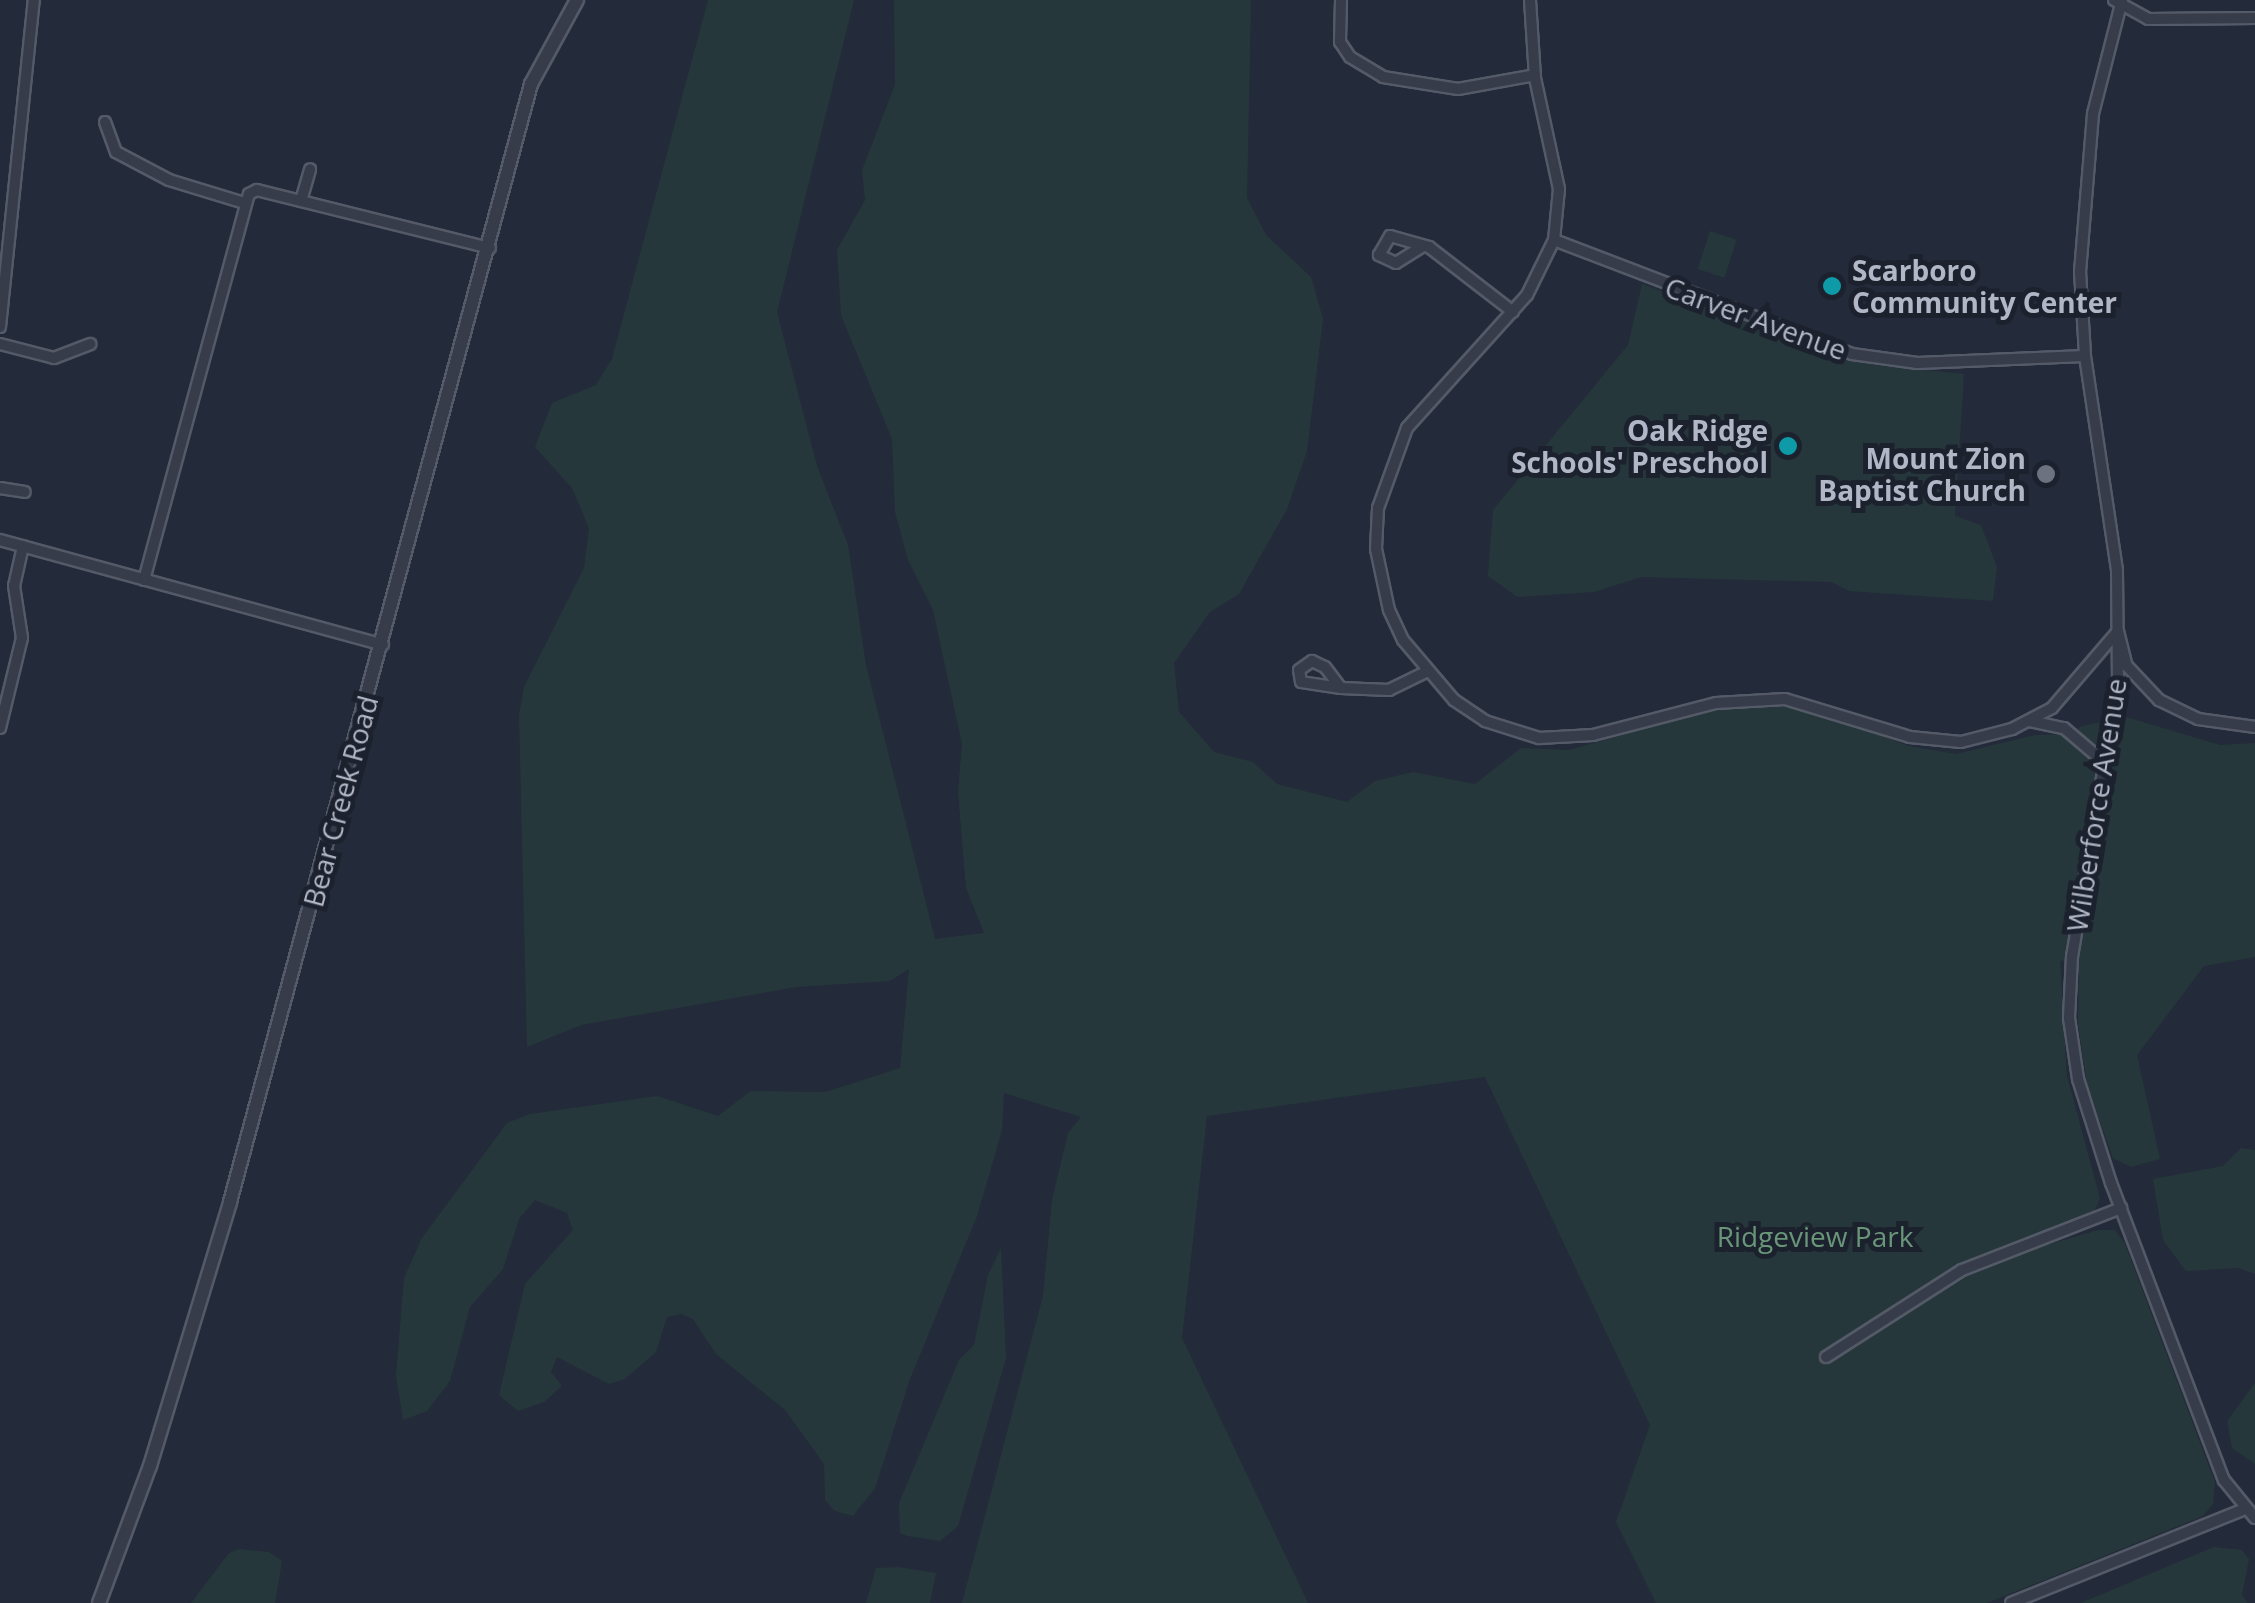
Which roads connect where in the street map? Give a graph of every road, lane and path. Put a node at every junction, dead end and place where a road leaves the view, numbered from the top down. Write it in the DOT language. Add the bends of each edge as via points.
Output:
graph roads {
  1 [pos="34,0"];
  2 [pos="577,0"];
  3 [pos="1341,0"];
  4 [pos="1530,0"];
  5 [pos="2119,2"];
  6 [pos="2255,18"];
  7 [pos="1534,75"];
  8 [pos="104,122"];
  9 [pos="310,169"];
  10 [pos="301,200"];
  11 [pos="244,203"];
  12 [pos="1554,240"];
  13 [pos="1423,246"];
  14 [pos="490,248"];
  15 [pos="1513,312"];
  16 [pos="0,327"];
  17 [pos="0,344"];
  18 [pos="90,344"];
  19 [pos="2086,356"];
  20 [pos="0,488"];
  21 [pos="25,492"];
  22 [pos="0,540"];
  23 [pos="23,546"];
  24 [pos="144,580"];
  25 [pos="2118,631"];
  26 [pos="383,645"];
  27 [pos="1426,672"];
  28 [pos="1341,688"];
  29 [pos="2030,722"];
  30 [pos="2255,727"];
  31 [pos="0,728"];
  32 [pos="2105,763"];
  33 [pos="2121,1208"];
  34 [pos="1826,1357"];
  35 [pos="2245,1509"];
  36 [pos="2255,1518"];
  37 [pos="100,1603"];
  38 [pos="2011,1603"];
  1 -- 16 [label="street"];
  2 -- 14 [label="street, Bear Creek Road" via="531,84"];
  3 -- 7 [label="street" via="1340,42 1350,57 1384,77 1458,89"];
  4 -- 7 [label="street"];
  5 -- 6 [label="street" via="2148,19"];
  5 -- 19 [label="street, Wilberforce Avenue" via="2084,178"];
  7 -- 12 [label="street" via="1559,188"];
  8 -- 11 [label="street" via="116,152 169,180"];
  9 -- 10 [label="street"];
  10 -- 11 [label="street" via="257,190"];
  10 -- 14 [label="street"];
  11 -- 24 [label="street"];
  12 -- 15 [label="street"];
  12 -- 19 [label="street, Carver Avenue" via="1852,354 1917,364"];
  13 -- 15 [label="street" via="1456,262"];
  14 -- 26 [label="street, Bear Creek Road"];
  15 -- 27 [label="street" via="1417,413 1382,486 1376,530 1380,577 1403,640"];
  17 -- 18 [label="street" via="54,358"];
  19 -- 25 [label="street, Wilberforce Avenue" via="2110,506"];
  20 -- 21 [label="street"];
  22 -- 23 [label="street"];
  23 -- 24 [label="street"];
  23 -- 31 [label="street" via="14,586 22,638"];
  24 -- 26 [label="street"];
  25 -- 29 [label="street" via="2071,691"];
  25 -- 30 [label="street" via="2128,666 2159,700 2198,719"];
  25 -- 32 [label="street, Wilberforce Avenue"];
  26 -- 37 [label="street, Bear Creek Road" via="230,1202 150,1466"];
  27 -- 28 [label="street" via="1390,690"];
  27 -- 29 [label="street" via="1486,721 1539,738 1593,735 1747,698 1799,700 1939,742 1984,739"];
  29 -- 32 [label="street" via="2064,728"];
  32 -- 33 [label="street, Wilberforce Avenue" via="2072,956 2070,1018 2078,1079"];
  33 -- 34 [label="street" via="1962,1270"];
  33 -- 35 [label="street, Wilberforce Avenue" via="2224,1480"];
  35 -- 36 [label="street, Wilberforce Avenue"];
  35 -- 38 [label="street"];
}
